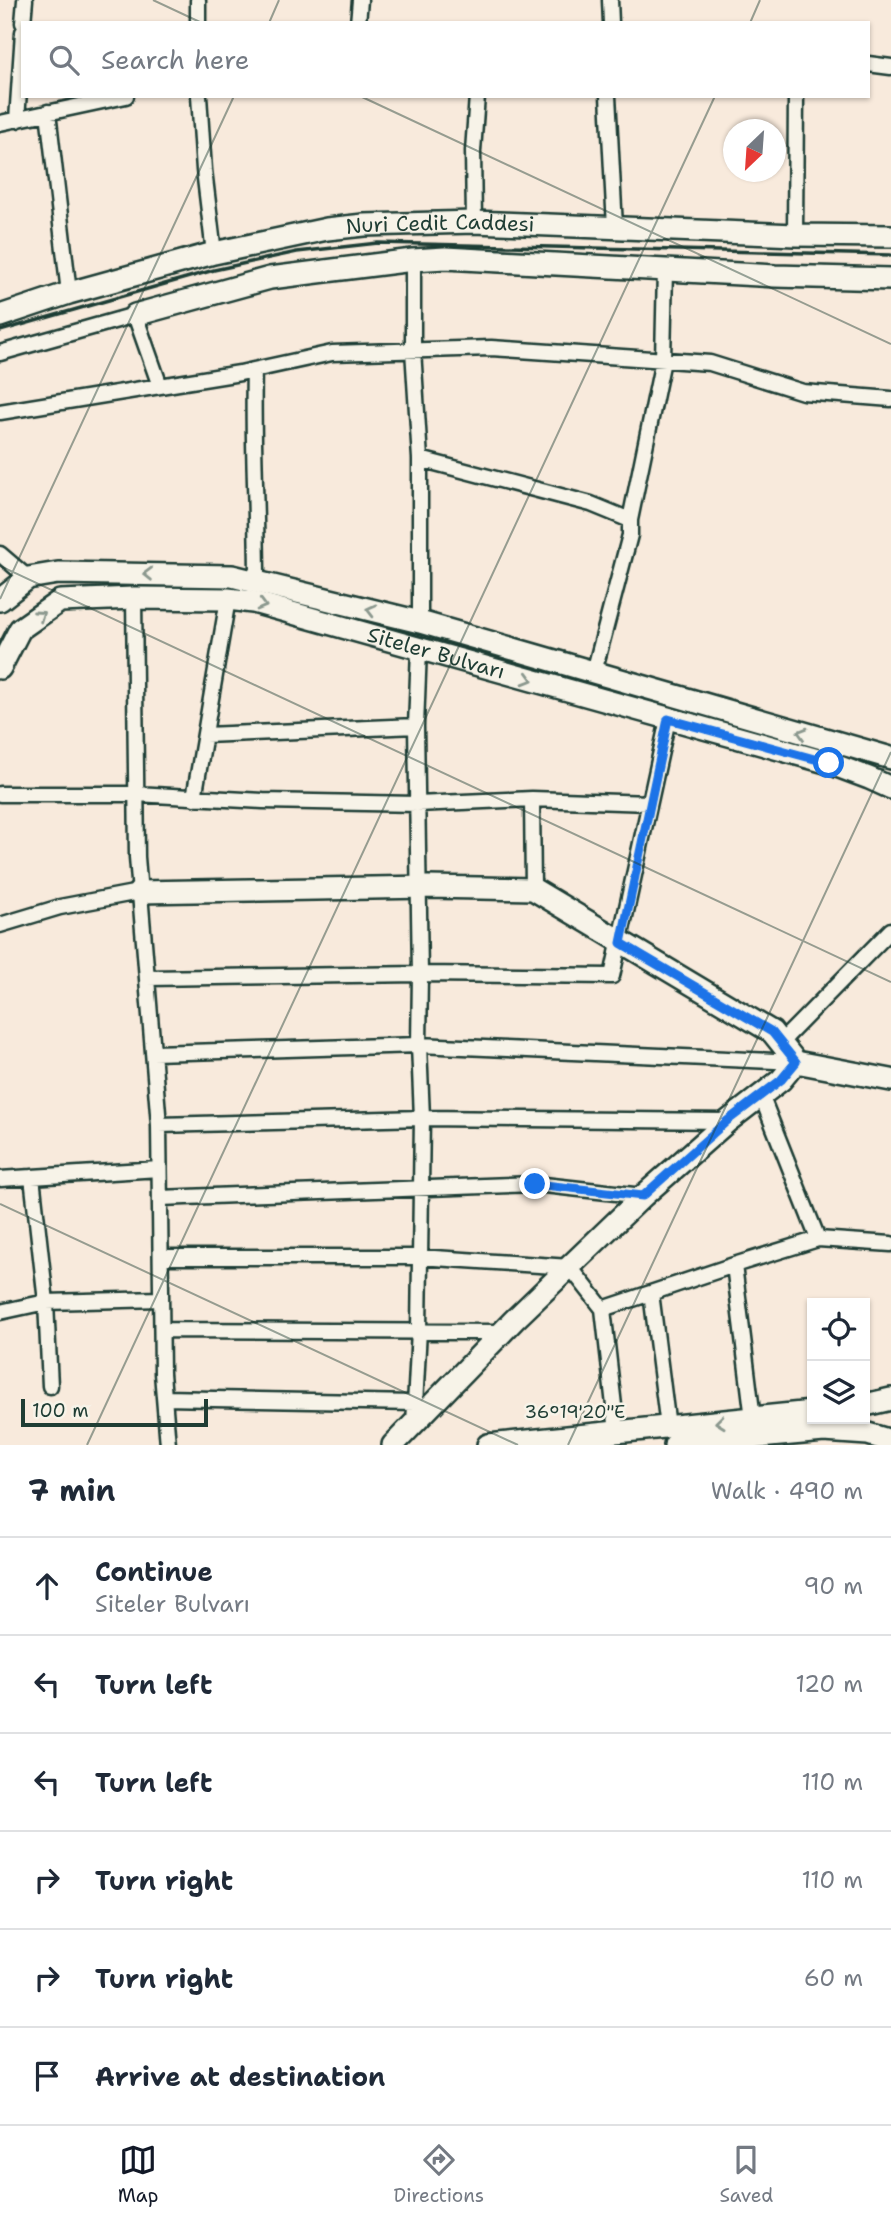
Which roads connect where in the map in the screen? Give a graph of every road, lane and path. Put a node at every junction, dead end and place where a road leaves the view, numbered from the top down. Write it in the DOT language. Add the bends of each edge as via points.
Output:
graph roads {
  1 [pos="25,0"];
  2 [pos="198,0"];
  3 [pos="360,0"];
  4 [pos="610,0"];
  5 [pos="23,21"];
  6 [pos="198,21"];
  7 [pos="358,21"];
  8 [pos="611,21"];
  9 [pos="21,61"];
  10 [pos="870,64"];
  11 [pos="891,66"];
  12 [pos="116,98"];
  13 [pos="200,98"];
  14 [pos="477,98"];
  15 [pos="608,98"];
  16 [pos="796,98"];
  17 [pos="48,112"];
  18 [pos="17,120"];
  19 [pos="0,123"];
  20 [pos="474,222"];
  21 [pos="615,227"];
  22 [pos="795,235"];
  23 [pos="891,236"];
  24 [pos="214,253"];
  25 [pos="413,260"];
  26 [pos="665,269"];
  27 [pos="891,279"];
  28 [pos="69,293"];
  29 [pos="135,315"];
  30 [pos="0,316"];
  31 [pos="412,350"];
  32 [pos="0,353"];
  33 [pos="663,360"];
  34 [pos="254,370"];
  35 [pos="160,386"];
  36 [pos="891,399"];
  37 [pos="0,412"];
  38 [pos="420,459"];
  39 [pos="630,520"];
  40 [pos="0,554"];
  41 [pos="28,578"];
  42 [pos="257,581"];
  43 [pos="134,598"];
  44 [pos="228,599"];
  45 [pos="0,600"];
  46 [pos="420,622"];
  47 [pos="419,649"];
  48 [pos="0,668"];
  49 [pos="594,672"];
  50 [pos="668,719"];
  51 [pos="416,726"];
  52 [pos="205,735"];
  53 [pos="891,758"];
  54 [pos="891,788"];
  55 [pos="0,794"];
  56 [pos="136,794"];
  57 [pos="194,797"];
  58 [pos="533,799"];
  59 [pos="649,803"];
  60 [pos="417,804"];
  61 [pos="419,887"];
  62 [pos="533,889"];
  63 [pos="139,892"];
  64 [pos="0,925"];
  65 [pos="891,930"];
  66 [pos="621,943"];
  67 [pos="420,974"];
  68 [pos="147,978"];
  69 [pos="781,1042"];
  70 [pos="419,1045"];
  71 [pos="153,1053"];
  72 [pos="796,1062"];
  73 [pos="891,1080"];
  74 [pos="761,1095"];
  75 [pos="422,1118"];
  76 [pos="727,1121"];
  77 [pos="159,1125"];
  78 [pos="159,1169"];
  79 [pos="32,1177"];
  80 [pos="0,1179"];
  81 [pos="419,1188"];
  82 [pos="643,1196"];
  83 [pos="160,1198"];
  84 [pos="818,1240"];
  85 [pos="891,1244"];
  86 [pos="161,1257"];
  87 [pos="419,1257"];
  88 [pos="734,1265"];
  89 [pos="570,1267"];
  90 [pos="651,1293"];
  91 [pos="161,1298"];
  92 [pos="46,1302"];
  93 [pos="603,1309"];
  94 [pos="0,1312"];
  95 [pos="162,1330"];
  96 [pos="419,1330"];
  97 [pos="503,1332"];
  98 [pos="50,1386"];
  99 [pos="164,1398"];
  100 [pos="891,1399"];
  101 [pos="415,1403"];
  102 [pos="870,1404"];
  103 [pos="807,1414"];
  104 [pos="414,1425"];
  105 [pos="617,1432"];
  106 [pos="757,1434"];
  107 [pos="672,1436"];
  108 [pos="891,1441"];
  109 [pos="705,1444"];
  110 [pos="168,1445"];
  111 [pos="393,1445"];
  112 [pos="488,1445"];
  1 -- 5 [label="street"];
  2 -- 6 [label="street"];
  3 -- 7 [label="street"];
  4 -- 8 [label="street"];
  9 -- 18 [label="street"];
  10 -- 11 [label="street"];
  12 -- 17 [label="street"];
  13 -- 24 [label="street"];
  14 -- 20 [label="street"];
  15 -- 21 [label="street"];
  16 -- 22 [label="street"];
  17 -- 18 [label="street"];
  17 -- 28 [label="street"];
  18 -- 19 [label="street"];
  20 -- 21 [label="street, Nuri Cedit Caddesi"];
  20 -- 24 [label="street, Nuri Cedit Caddesi" via="327,229"];
  21 -- 22 [label="street, Nuri Cedit Caddesi"];
  22 -- 23 [label="street, Nuri Cedit Caddesi"];
  24 -- 28 [label="street, Nuri Cedit Caddesi"];
  25 -- 26 [label="street, Nuri Cedit Caddesi"];
  25 -- 29 [label="street, Nuri Cedit Caddesi" via="270,278"];
  25 -- 31 [label="street"];
  26 -- 27 [label="street, Nuri Cedit Caddesi"];
  26 -- 33 [label="street"];
  28 -- 30 [label="street, Nuri Cedit Caddesi"];
  29 -- 32 [label="street"];
  29 -- 35 [label="street"];
  31 -- 33 [label="street" via="491,348"];
  31 -- 34 [label="street" via="331,353"];
  31 -- 38 [label="street"];
  33 -- 36 [label="street" via="710,363 803,393"];
  33 -- 39 [label="street"];
  34 -- 35 [label="street"];
  34 -- 42 [label="street"];
  35 -- 37 [label="street"];
  38 -- 39 [label="street" via="591,504"];
  38 -- 46 [label="street"];
  39 -- 49 [label="street"];
  40 -- 41 [label="street"];
  42 -- 41 [label="street, Siteler Bulvarı, one-way" via="232,576 58,573"];
  41 -- 45 [label="street"];
  46 -- 42 [label="street, Siteler Bulvarı, one-way"];
  43 -- 44 [label="street, Siteler Bulvarı"];
  48 -- 43 [label="street, Siteler Bulvarı, one-way" via="20,629 60,601"];
  43 -- 56 [label="street"];
  44 -- 47 [label="street, Siteler Bulvarı, one-way"];
  44 -- 52 [label="street"];
  46 -- 49 [label="street, Siteler Bulvarı"];
  47 -- 50 [label="street, Siteler Bulvarı, one-way"];
  47 -- 51 [label="street"];
  53 -- 49 [label="street, Siteler Bulvarı, one-way"];
  50 -- 54 [label="street, Siteler Bulvarı" via="829,763"];
  50 -- 59 [label="street"];
  51 -- 52 [label="street"];
  51 -- 60 [label="street"];
  52 -- 57 [label="street"];
  55 -- 56 [label="street"];
  56 -- 57 [label="street"];
  56 -- 63 [label="street"];
  57 -- 60 [label="street"];
  58 -- 59 [label="street"];
  58 -- 60 [label="street"];
  58 -- 62 [label="street"];
  59 -- 66 [label="street"];
  60 -- 61 [label="street"];
  61 -- 62 [label="street"];
  61 -- 63 [label="street"];
  61 -- 67 [label="street"];
  62 -- 66 [label="street"];
  63 -- 64 [label="street" via="60,907"];
  63 -- 68 [label="street"];
  65 -- 69 [label="street"];
  66 -- 67 [label="street" via="612,976"];
  66 -- 69 [label="street" via="772,1032"];
  67 -- 68 [label="street"];
  67 -- 70 [label="street"];
  68 -- 71 [label="street"];
  69 -- 72 [label="street"];
  70 -- 71 [label="street"];
  70 -- 72 [label="street"];
  70 -- 75 [label="street"];
  71 -- 77 [label="street"];
  72 -- 73 [label="street"];
  72 -- 74 [label="street"];
  74 -- 76 [label="street"];
  74 -- 84 [label="street"];
  75 -- 76 [label="street"];
  75 -- 77 [label="street"];
  75 -- 81 [label="street"];
  76 -- 82 [label="street"];
  77 -- 78 [label="street"];
  78 -- 79 [label="street"];
  78 -- 83 [label="street"];
  79 -- 80 [label="street"];
  79 -- 92 [label="street"];
  81 -- 82 [label="street" via="535,1184"];
  81 -- 83 [label="street"];
  81 -- 87 [label="street"];
  82 -- 89 [label="street"];
  83 -- 86 [label="street"];
  84 -- 85 [label="street"];
  84 -- 88 [label="street"];
  86 -- 87 [label="street"];
  86 -- 91 [label="street"];
  87 -- 89 [label="street"];
  87 -- 96 [label="street"];
  88 -- 90 [label="street"];
  88 -- 106 [label="street"];
  89 -- 93 [label="street"];
  89 -- 97 [label="street"];
  90 -- 93 [label="street"];
  90 -- 107 [label="street"];
  91 -- 92 [label="street"];
  91 -- 95 [label="street"];
  92 -- 94 [label="street"];
  92 -- 98 [label="street"];
  93 -- 105 [label="street"];
  95 -- 96 [label="street"];
  95 -- 99 [label="street"];
  96 -- 97 [label="street"];
  96 -- 101 [label="street"];
  97 -- 104 [label="street"];
  99 -- 101 [label="street"];
  99 -- 110 [label="street"];
  100 -- 102 [label="street"];
  101 -- 104 [label="street"];
  103 -- 106 [label="street"];
  104 -- 111 [label="street"];
  105 -- 107 [label="street"];
  105 -- 112 [label="street"];
  106 -- 107 [label="street, one-way"];
  106 -- 108 [label="street" via="824,1431 868,1434"];
  106 -- 109 [label="street"];
  107 -- 109 [label="street"];
}
